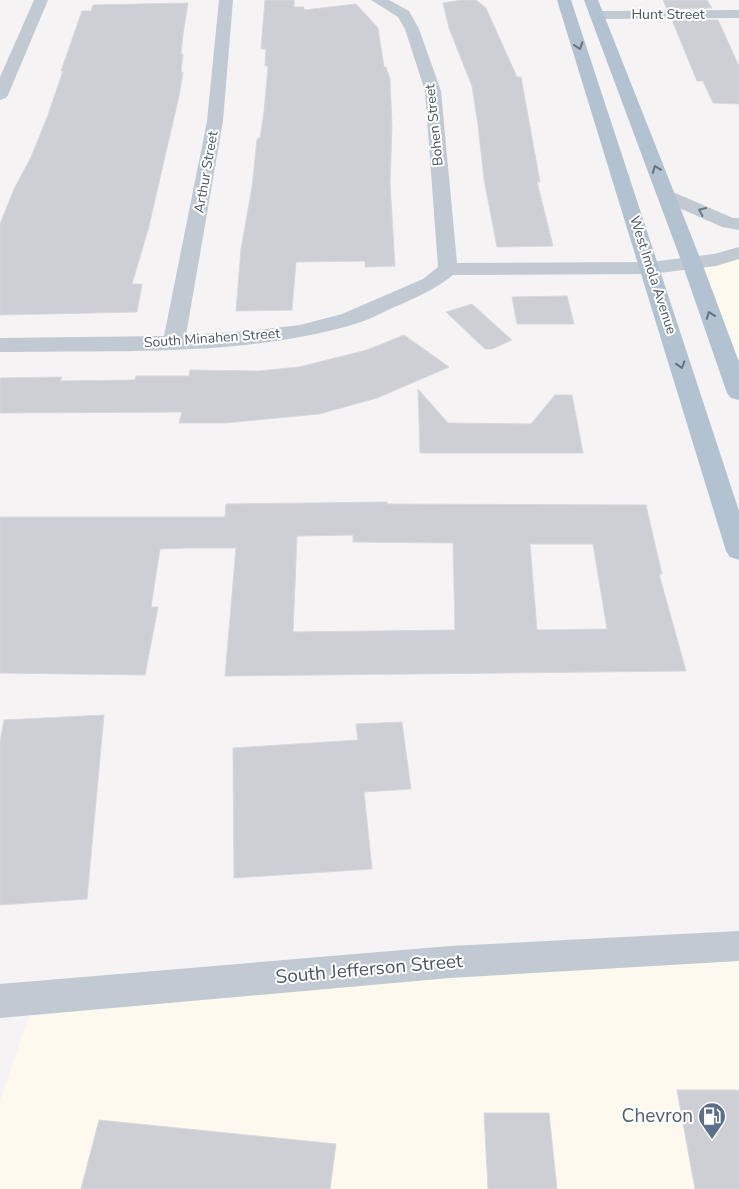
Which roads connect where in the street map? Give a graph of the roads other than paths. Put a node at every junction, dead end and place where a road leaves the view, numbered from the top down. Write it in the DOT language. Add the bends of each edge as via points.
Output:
graph roads {
  1 [pos="41,0"];
  2 [pos="226,0"];
  3 [pos="378,0"];
  4 [pos="564,0"];
  5 [pos="594,7"];
  6 [pos="739,14"];
  7 [pos="0,95"];
  8 [pos="666,195"];
  9 [pos="739,224"];
  10 [pos="739,253"];
  11 [pos="692,263"];
  12 [pos="651,268"];
  13 [pos="448,270"];
  14 [pos="174,342"];
  15 [pos="0,345"];
  16 [pos="739,394"];
  17 [pos="739,551"];
  18 [pos="739,946"];
  19 [pos="0,1001"];
  1 -- 7 [label="street"];
  2 -- 14 [label="street, Arthur Street" via="215,121"];
  3 -- 13 [label="street, Bohen Street" via="404,14 433,91"];
  4 -- 12 [label="main road, West Imola Avenue, one-way"];
  5 -- 6 [label="street, Hunt Street"];
  8 -- 5 [label="main road, one-way"];
  9 -- 8 [label="street, one-way" via="729,223"];
  8 -- 11 [label="main road"];
  10 -- 11 [label="street"];
  11 -- 12 [label="street"];
  16 -- 11 [label="main road, one-way"];
  12 -- 13 [label="street"];
  12 -- 17 [label="main road, West Imola Avenue, one-way"];
  13 -- 14 [label="street, South Minahen Street" via="430,283 349,319 300,331 250,338"];
  14 -- 15 [label="street, South Minahen Street"];
  18 -- 19 [label="street, South Jefferson Street" via="450,962"];
}
